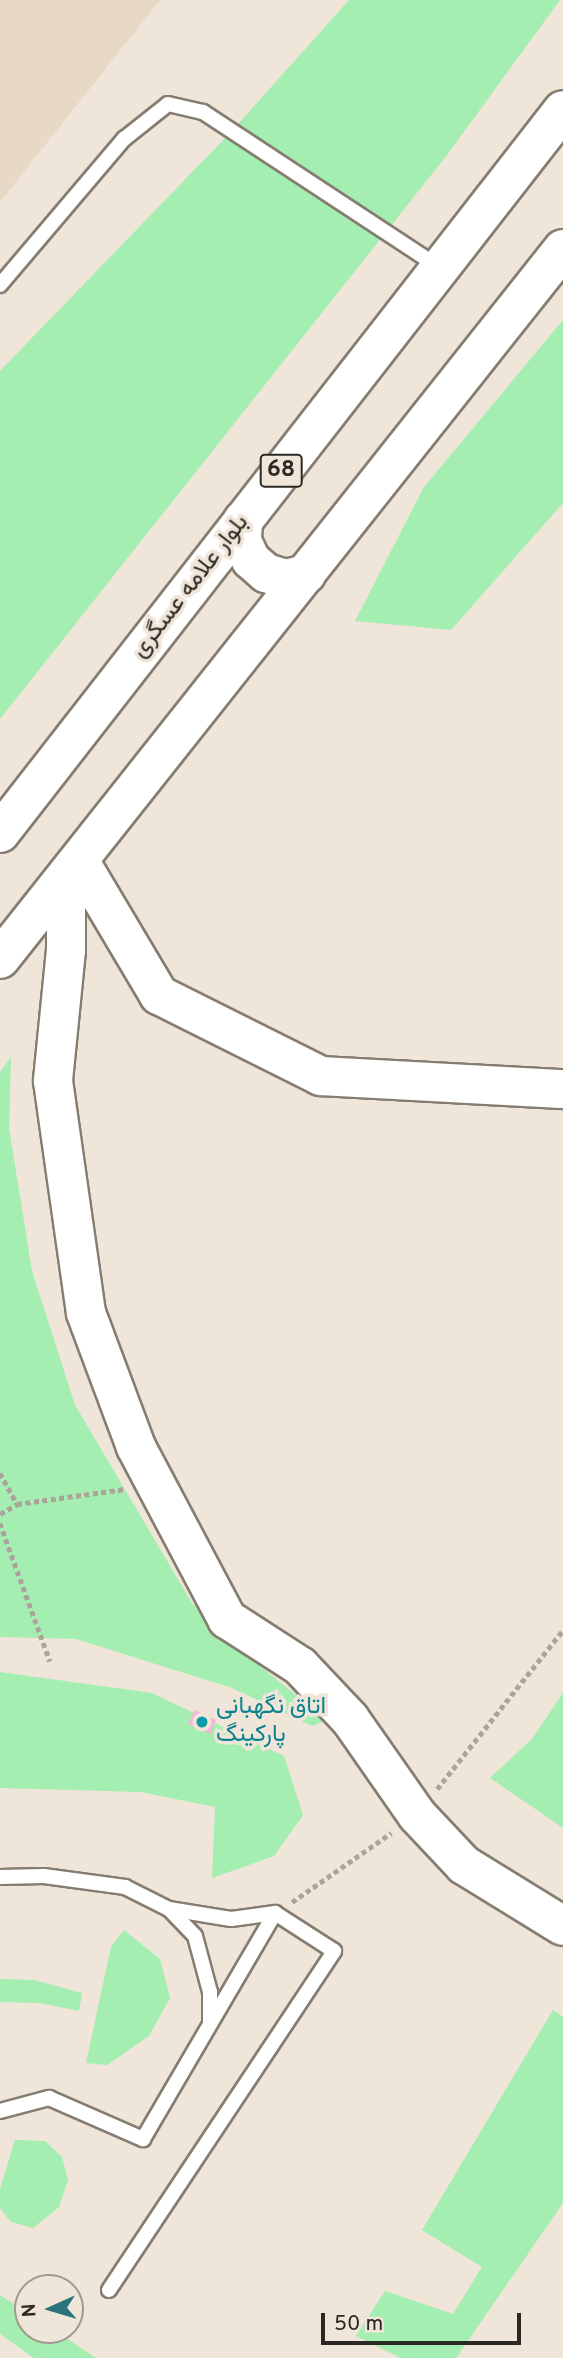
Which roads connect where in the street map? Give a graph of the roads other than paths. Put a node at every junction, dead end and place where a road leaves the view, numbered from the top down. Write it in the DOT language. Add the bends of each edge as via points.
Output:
graph roads {
  1 [pos="563,110"];
  2 [pos="563,249"];
  3 [pos="437,266"];
  4 [pos="0,285"];
  5 [pos="243,520"];
  6 [pos="306,575"];
  7 [pos="0,833"];
  8 [pos="73,871"];
  9 [pos="0,959"];
  10 [pos="563,1089"];
  11 [pos="0,1877"];
  12 [pos="169,1909"];
  13 [pos="275,1913"];
  14 [pos="563,1926"];
  15 [pos="209,2025"];
  16 [pos="0,2111"];
  17 [pos="109,2290"];
  1 -- 3 [label="main road, بلوار علامه عسگری / 68"];
  2 -- 6 [label="main road"];
  3 -- 4 [label="lane" via="203,112 168,104 124,139"];
  3 -- 5 [label="main road, بلوار علامه عسگری / 68"];
  5 -- 6 [label="main road" via="242,541 258,567 286,579"];
  5 -- 7 [label="main road, بلوار علامه عسگری / 68"];
  6 -- 8 [label="main road"];
  8 -- 9 [label="main road"];
  8 -- 10 [label="main road" via="159,995 321,1076"];
  8 -- 14 [label="main road" via="53,1081 86,1313 136,1447 228,1619 300,1666 350,1719 417,1815 464,1865"];
  11 -- 12 [label="lane" via="44,1876 125,1887"];
  12 -- 13 [label="lane" via="231,1919"];
  12 -- 15 [label="lane" via="195,1936 204,1962"];
  13 -- 15 [label="lane"];
  13 -- 17 [label="lane" via="334,1951"];
  15 -- 16 [label="lane" via="143,2139 49,2098"];
}
